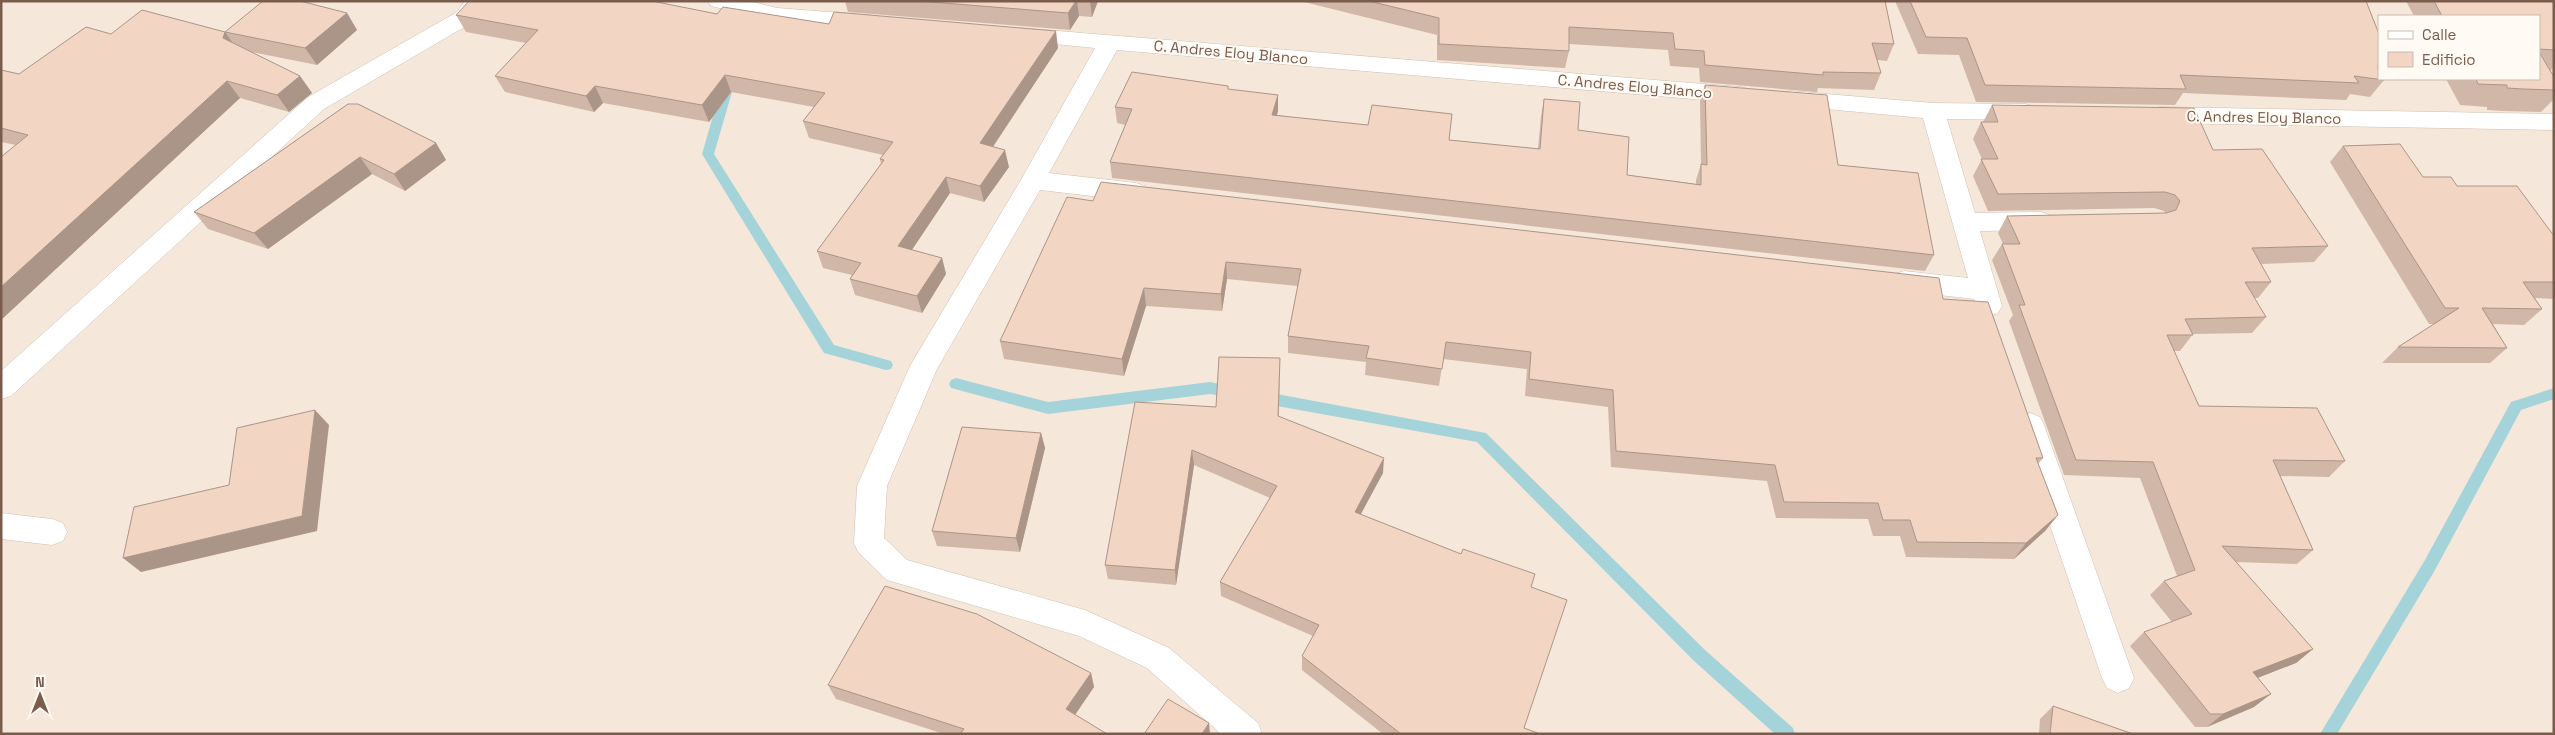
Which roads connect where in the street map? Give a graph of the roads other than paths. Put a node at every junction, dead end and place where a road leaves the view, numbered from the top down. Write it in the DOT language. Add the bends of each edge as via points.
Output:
graph roads {
  1 [pos="477,1"];
  2 [pos="719,1"];
  3 [pos="894,24"];
  4 [pos="1002,33"];
  5 [pos="1110,42"];
  6 [pos="1933,111"];
  7 [pos="2051,113"];
  8 [pos="2140,114"];
  9 [pos="2554,122"];
  10 [pos="1033,180"];
  11 [pos="1162,195"];
  12 [pos="2064,221"];
  13 [pos="1965,222"];
  14 [pos="1884,279"];
  15 [pos="1983,290"];
  16 [pos="1996,327"];
  17 [pos="14,362"];
  18 [pos="1,388"];
  19 [pos="2022,401"];
  20 [pos="1,526"];
  21 [pos="52,532"];
  22 [pos="2118,678"];
  23 [pos="1246,734"];
  1 -- 17 [label="street" via="465,18 316,102"];
  2 -- 3 [label="street" via="777,15"];
  4 -- 5 [label="street, C. Andres Eloy Blanco"];
  5 -- 6 [label="street, C. Andres Eloy Blanco"];
  5 -- 10 [label="street"];
  6 -- 7 [label="street, C. Andres Eloy Blanco"];
  6 -- 13 [label="street"];
  8 -- 9 [label="street, C. Andres Eloy Blanco"];
  10 -- 11 [label="street"];
  10 -- 23 [label="street" via="924,366 872,486 869,543 898,571 1085,624 1158,658"];
  12 -- 13 [label="street"];
  13 -- 15 [label="street"];
  14 -- 15 [label="street"];
  15 -- 16 [label="street"];
  17 -- 18 [label="street"];
  19 -- 22 [label="street"];
  20 -- 21 [label="street"];
}
